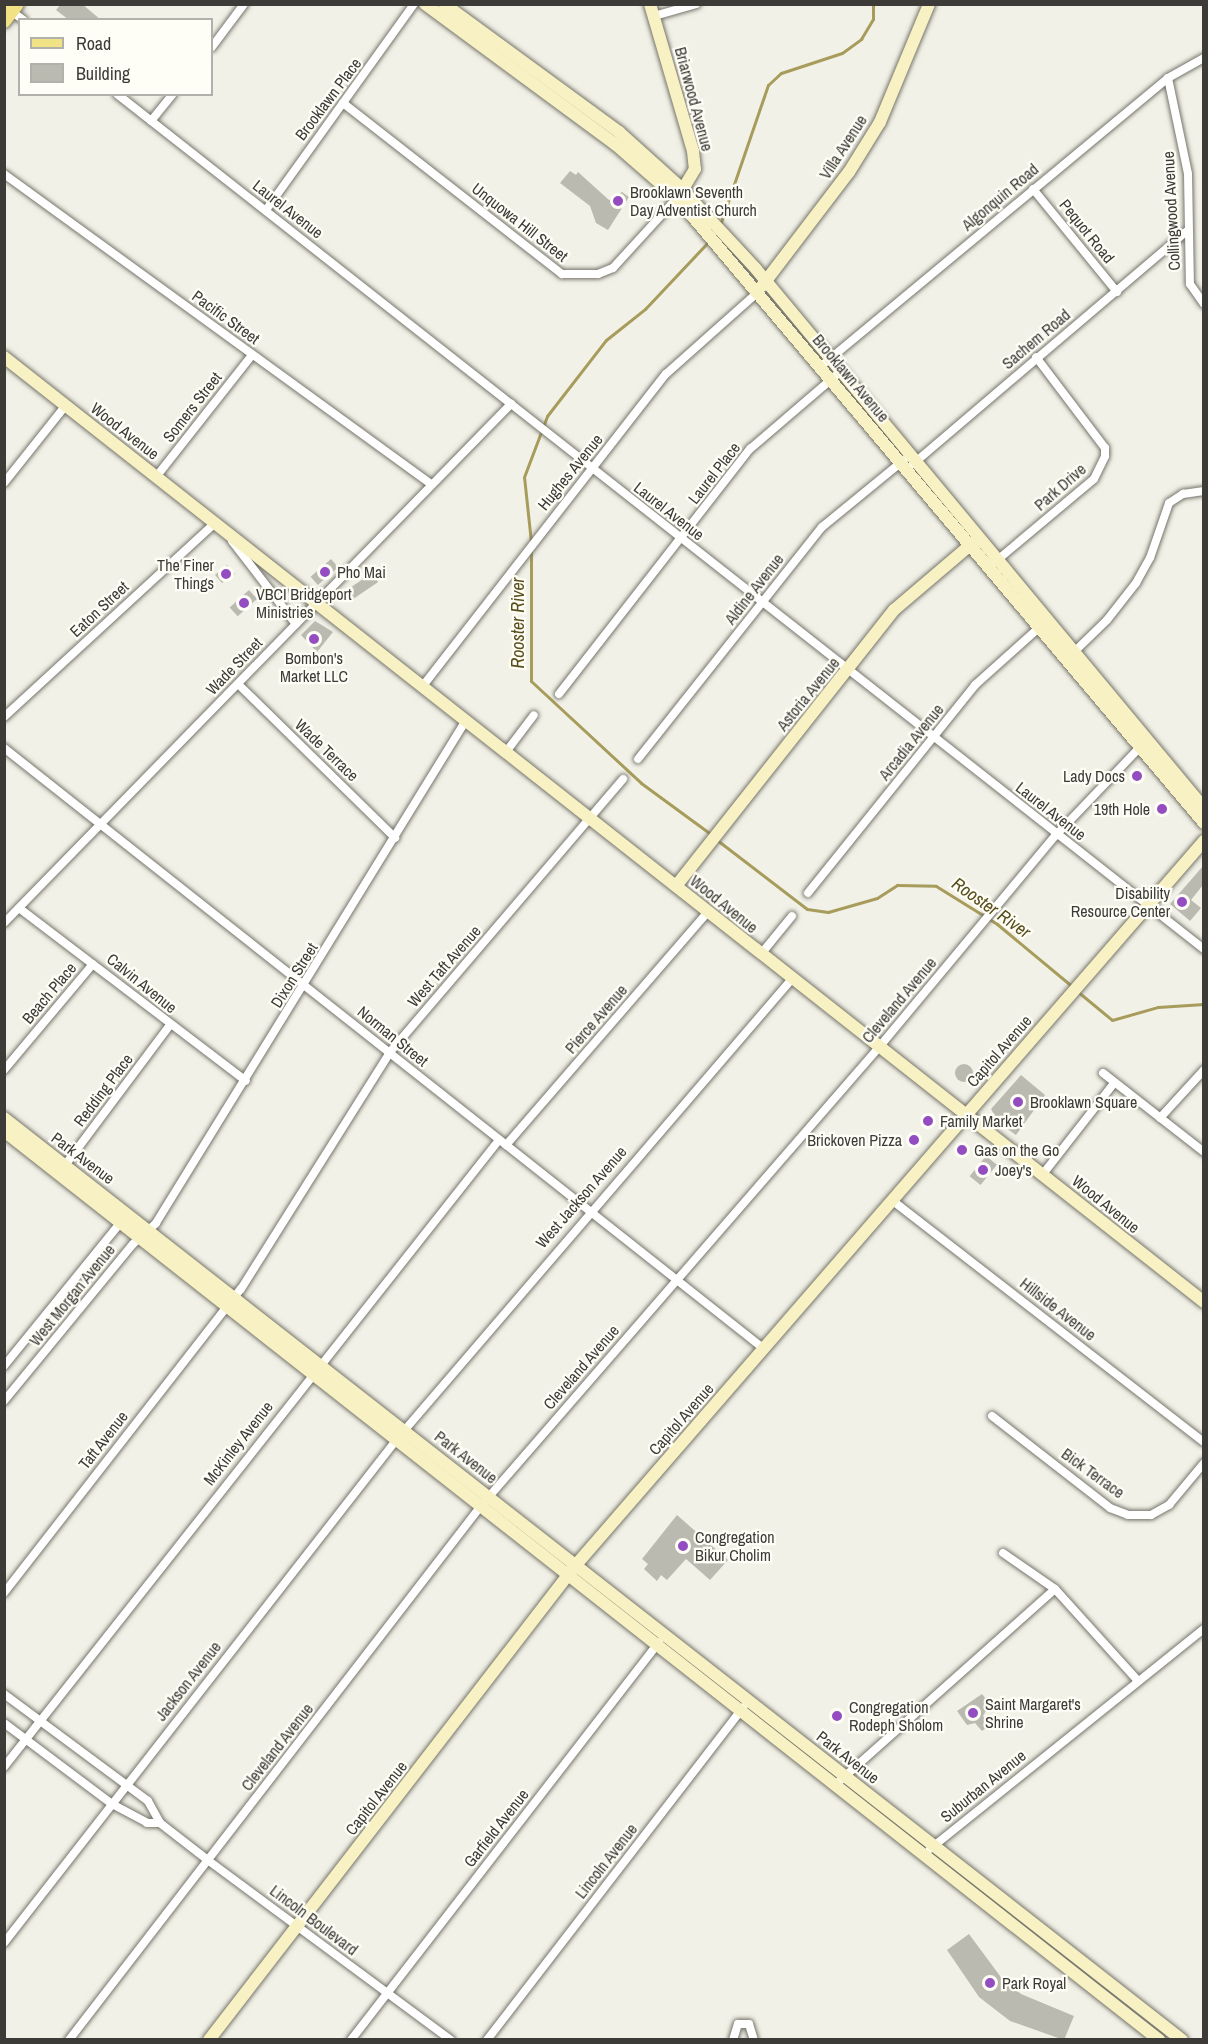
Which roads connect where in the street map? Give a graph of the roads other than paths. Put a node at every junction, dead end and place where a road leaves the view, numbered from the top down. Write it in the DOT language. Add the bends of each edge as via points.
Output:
graph roads {
  1 [pos="244,4"];
  2 [pos="414,4"];
  3 [pos="425,4"];
  4 [pos="444,4"];
  5 [pos="696,4"];
  6 [pos="930,4"];
  7 [pos="652,10"];
  8 [pos="213,46"];
  9 [pos="1203,58"];
  10 [pos="1168,78"];
  11 [pos="119,96"];
  12 [pos="171,96"];
  13 [pos="343,103"];
  14 [pos="151,122"];
  15 [pos="4,174"];
  16 [pos="1033,189"];
  17 [pos="680,194"];
  18 [pos="266,210"];
  19 [pos="1186,232"];
  20 [pos="721,240"];
  21 [pos="766,281"];
  22 [pos="758,292"];
  23 [pos="1117,292"];
  24 [pos="1203,304"];
  25 [pos="252,355"];
  26 [pos="4,357"];
  27 [pos="1036,357"];
  28 [pos="831,359"];
  29 [pos="820,367"];
  30 [pos="841,370"];
  31 [pos="830,379"];
  32 [pos="511,404"];
  33 [pos="66,405"];
  34 [pos="914,458"];
  35 [pos="903,467"];
  36 [pos="591,470"];
  37 [pos="156,477"];
  38 [pos="4,483"];
  39 [pos="431,484"];
  40 [pos="1203,491"];
  41 [pos="220,526"];
  42 [pos="681,538"];
  43 [pos="974,541"];
  44 [pos="998,559"];
  45 [pos="988,567"];
  46 [pos="317,602"];
  47 [pos="762,604"];
  48 [pos="1048,620"];
  49 [pos="296,624"];
  50 [pos="1039,628"];
  51 [pos="1069,657"];
  52 [pos="849,669"];
  53 [pos="238,684"];
  54 [pos="422,687"];
  55 [pos="559,694"];
  56 [pos="534,715"];
  57 [pos="4,717"];
  58 [pos="465,722"];
  59 [pos="934,738"];
  60 [pos="1143,744"];
  61 [pos="4,748"];
  62 [pos="506,752"];
  63 [pos="638,759"];
  64 [pos="623,779"];
  65 [pos="1203,808"];
  66 [pos="591,820"];
  67 [pos="1203,823"];
  68 [pos="99,824"];
  69 [pos="1056,835"];
  70 [pos="395,838"];
  71 [pos="1203,841"];
  72 [pos="676,886"];
  73 [pos="808,893"];
  74 [pos="1146,904"];
  75 [pos="19,909"];
  76 [pos="708,912"];
  77 [pos="792,916"];
  78 [pos="4,923"];
  79 [pos="1203,949"];
  80 [pos="761,954"];
  81 [pos="93,964"];
  82 [pos="792,979"];
  83 [pos="305,985"];
  84 [pos="170,1025"];
  85 [pos="880,1046"];
  86 [pos="390,1052"];
  87 [pos="4,1070"];
  88 [pos="1203,1070"];
  89 [pos="1103,1073"];
  90 [pos="246,1082"];
  91 [pos="1114,1083"];
  92 [pos="966,1115"];
  93 [pos="1160,1118"];
  94 [pos="6,1125"];
  95 [pos="503,1142"];
  96 [pos="1203,1152"];
  97 [pos="62,1169"];
  98 [pos="1043,1174"];
  99 [pos="893,1201"];
  100 [pos="590,1209"];
  101 [pos="124,1218"];
  102 [pos="145,1233"];
  103 [pos="677,1278"];
  104 [pos="231,1302"];
  105 [pos="1203,1302"];
  106 [pos="763,1348"];
  107 [pos="4,1366"];
  108 [pos="315,1368"];
  109 [pos="4,1401"];
  110 [pos="992,1416"];
  111 [pos="400,1434"];
  112 [pos="1203,1442"];
  113 [pos="1203,1463"];
  114 [pos="489,1496"];
  115 [pos="480,1507"];
  116 [pos="1003,1553"];
  117 [pos="575,1566"];
  118 [pos="567,1576"];
  119 [pos="1055,1589"];
  120 [pos="4,1593"];
  121 [pos="1203,1629"];
  122 [pos="660,1641"];
  123 [pos="1138,1681"];
  124 [pos="4,1694"];
  125 [pos="744,1706"];
  126 [pos="40,1720"];
  127 [pos="4,1723"];
  128 [pos="26,1739"];
  129 [pos="4,1767"];
  130 [pos="845,1775"];
  131 [pos="127,1784"];
  132 [pos="834,1786"];
  133 [pos="112,1804"];
  134 [pos="160,1823"];
  135 [pos="906,1824"];
  136 [pos="897,1834"];
  137 [pos="934,1845"];
  138 [pos="924,1856"];
  139 [pos="209,1861"];
  140 [pos="297,1927"];
  141 [pos="4,1943"];
  142 [pos="1085,1964"];
  143 [pos="1076,1974"];
  144 [pos="1115,1987"];
  145 [pos="387,1993"];
  146 [pos="1106,1998"];
  147 [pos="69,2040"];
  148 [pos="209,2040"];
  149 [pos="351,2040"];
  150 [pos="451,2040"];
  151 [pos="488,2040"];
  152 [pos="733,2040"];
  153 [pos="754,2040"];
  154 [pos="1159,2040"];
  155 [pos="1182,2040"];
  1 -- 8 [label="street"];
  2 -- 13 [label="street, Brooklawn Place"];
  3 -- 17 [label="main road, Brooklawn Avenue"];
  4 -- 17 [label="main road, Brooklawn Avenue" via="619,132"];
  5 -- 7 [label="street"];
  6 -- 21 [label="main road, Villa Avenue" via="880,122 849,172"];
  7 -- 17 [label="main road, Briarwood Avenue" via="693,151 694,169"];
  9 -- 10 [label="street, Algonquin Road"];
  10 -- 16 [label="street, Algonquin Road"];
  10 -- 19 [label="street, Collingwood Avenue" via="1188,174"];
  11 -- 14 [label="street, Laurel Avenue"];
  12 -- 14 [label="street"];
  13 -- 17 [label="street, Unquowa Hill Street" via="562,274 598,274 613,268"];
  13 -- 18 [label="street, Brooklawn Place"];
  14 -- 18 [label="street, Laurel Avenue"];
  15 -- 25 [label="street, Pacific Street"];
  16 -- 23 [label="street, Pequot Road"];
  16 -- 28 [label="street, Algonquin Road"];
  17 -- 20 [label="main road, Brooklawn Avenue"];
  18 -- 32 [label="street, Laurel Avenue"];
  19 -- 23 [label="street, Sachem Road"];
  19 -- 24 [label="street, Collingwood Avenue" via="1190,284"];
  20 -- 21 [label="main road, Brooklawn Avenue"];
  20 -- 22 [label="main road, Brooklawn Avenue"];
  21 -- 22 [label="main road, Villa Avenue"];
  21 -- 28 [label="main road, Brooklawn Avenue"];
  22 -- 29 [label="main road, Brooklawn Avenue"];
  22 -- 36 [label="street, Hughes Avenue" via="666,374"];
  23 -- 27 [label="street, Sachem Road"];
  25 -- 37 [label="street, Somers Street"];
  25 -- 39 [label="street, Pacific Street"];
  26 -- 33 [label="main road, Wood Avenue"];
  27 -- 34 [label="street, Sachem Road"];
  27 -- 44 [label="street, Park Drive" via="1104,448 1105,456 1094,479"];
  28 -- 29 [label="street, Algonquin Road"];
  28 -- 30 [label="main road, Brooklawn Avenue"];
  29 -- 31 [label="main road, Brooklawn Avenue"];
  30 -- 31 [label="street, Laurel Place"];
  30 -- 34 [label="main road, Brooklawn Avenue"];
  31 -- 35 [label="main road, Brooklawn Avenue"];
  31 -- 42 [label="street, Laurel Place" via="750,450"];
  32 -- 36 [label="street, Laurel Avenue"];
  32 -- 39 [label="street, Wade Street"];
  33 -- 37 [label="main road, Wood Avenue"];
  33 -- 38 [label="street"];
  34 -- 35 [label="street, Sachem Road"];
  34 -- 43 [label="main road, Brooklawn Avenue"];
  35 -- 43 [label="main road, Brooklawn Avenue"];
  35 -- 47 [label="street, Aldine Avenue" via="822,527"];
  36 -- 42 [label="street, Laurel Avenue"];
  36 -- 54 [label="street, Hughes Avenue"];
  37 -- 41 [label="main road, Wood Avenue"];
  39 -- 46 [label="street, Wade Street"];
  40 -- 51 [label="street" via="1183,494 1169,503 1150,558 1136,583"];
  41 -- 46 [label="main road, Wood Avenue"];
  41 -- 49 [label="street, Wood Avenue"];
  41 -- 57 [label="street, Eaton Street"];
  42 -- 47 [label="street, Laurel Avenue"];
  42 -- 55 [label="street, Laurel Place"];
  43 -- 44 [label="main road, Brooklawn Avenue"];
  43 -- 45 [label="main road, Brooklawn Avenue"];
  43 -- 52 [label="main road, Astoria Avenue" via="894,610"];
  44 -- 45 [label="street, Park Drive"];
  44 -- 48 [label="main road, Brooklawn Avenue"];
  45 -- 50 [label="main road, Brooklawn Avenue"];
  46 -- 49 [label="street, Wade Street"];
  46 -- 54 [label="main road, Wood Avenue"];
  47 -- 52 [label="street, Laurel Avenue"];
  47 -- 63 [label="street, Aldine Avenue"];
  48 -- 50 [label="street, Arcadia Avenue"];
  48 -- 51 [label="main road, Brooklawn Avenue"];
  49 -- 53 [label="street, Wade Street"];
  50 -- 51 [label="main road, Brooklawn Avenue"];
  50 -- 59 [label="street, Arcadia Avenue" via="975,685"];
  51 -- 60 [label="main road, Brooklawn Avenue"];
  52 -- 59 [label="street, Laurel Avenue"];
  52 -- 72 [label="main road, Astoria Avenue"];
  53 -- 68 [label="street, Wade Street"];
  53 -- 70 [label="street, Wade Terrace"];
  54 -- 58 [label="main road, Wood Avenue"];
  56 -- 62 [label="street"];
  58 -- 62 [label="main road, Wood Avenue"];
  58 -- 70 [label="street, Dixon Street"];
  59 -- 69 [label="street, Laurel Avenue"];
  59 -- 73 [label="street, Arcadia Avenue"];
  60 -- 65 [label="main road, Brooklawn Avenue"];
  60 -- 67 [label="main road, Brooklawn Avenue"];
  60 -- 69 [label="street, Cleveland Avenue"];
  61 -- 68 [label="street, Norman Street"];
  62 -- 66 [label="main road, Wood Avenue"];
  64 -- 66 [label="street, West Taft Avenue"];
  66 -- 72 [label="main road, Wood Avenue"];
  66 -- 86 [label="street, West Taft Avenue"];
  68 -- 75 [label="street, Wade Street"];
  68 -- 83 [label="street, Norman Street"];
  69 -- 74 [label="street, Laurel Avenue"];
  69 -- 85 [label="street, Cleveland Avenue"];
  70 -- 83 [label="street, Dixon Street"];
  71 -- 74 [label="main road, Capitol Avenue"];
  72 -- 76 [label="main road, Wood Avenue"];
  74 -- 79 [label="street, Laurel Avenue"];
  74 -- 92 [label="main road, Capitol Avenue"];
  75 -- 78 [label="street, Wade Street"];
  75 -- 81 [label="street, Calvin Avenue"];
  76 -- 80 [label="main road, Wood Avenue"];
  76 -- 95 [label="street, Pierce Avenue"];
  77 -- 80 [label="street"];
  80 -- 82 [label="main road, Wood Avenue"];
  81 -- 84 [label="street, Calvin Avenue"];
  81 -- 87 [label="street, Beach Place"];
  82 -- 85 [label="main road, Wood Avenue"];
  82 -- 100 [label="street, West Jackson Avenue"];
  83 -- 86 [label="street, Norman Street"];
  83 -- 90 [label="street, Dixon Street"];
  84 -- 90 [label="street, Calvin Avenue"];
  84 -- 97 [label="street, Redding Place"];
  85 -- 92 [label="main road, Wood Avenue"];
  85 -- 103 [label="street, Cleveland Avenue"];
  86 -- 95 [label="street, Norman Street"];
  86 -- 104 [label="street, West Taft Avenue"];
  88 -- 93 [label="street" via="1192,1077"];
  89 -- 91 [label="street"];
  90 -- 102 [label="street, Dixon Street"];
  91 -- 93 [label="street"];
  91 -- 98 [label="street"];
  92 -- 98 [label="main road, Wood Avenue"];
  92 -- 99 [label="main road, Capitol Avenue"];
  93 -- 96 [label="street"];
  94 -- 97 [label="main road, Park Avenue"];
  95 -- 100 [label="street, Norman Street"];
  95 -- 108 [label="street, McKinley Avenue"];
  97 -- 101 [label="main road, Park Avenue"];
  98 -- 105 [label="main road, Wood Avenue"];
  99 -- 106 [label="main road, Capitol Avenue"];
  99 -- 112 [label="street, Hillside Avenue"];
  100 -- 103 [label="street, Norman Street"];
  100 -- 111 [label="street, West Jackson Avenue"];
  101 -- 102 [label="main road, Park Avenue"];
  101 -- 107 [label="street, West Morgan Avenue"];
  102 -- 104 [label="main road, Park Avenue"];
  102 -- 109 [label="street, West Morgan Avenue"];
  103 -- 106 [label="street, Norman Street"];
  103 -- 114 [label="street, Cleveland Avenue"];
  104 -- 108 [label="main road, Park Avenue"];
  104 -- 120 [label="street, Taft Avenue"];
  106 -- 117 [label="main road, Capitol Avenue"];
  108 -- 111 [label="main road, Park Avenue"];
  108 -- 126 [label="street, McKinley Avenue"];
  110 -- 113 [label="street, Bick Terrace" via="1110,1508 1128,1515 1151,1515 1169,1505"];
  111 -- 114 [label="main road, Park Avenue"];
  111 -- 115 [label="main road, Park Avenue"];
  111 -- 131 [label="street, Jackson Avenue"];
  114 -- 115 [label="street, Cleveland Avenue"];
  114 -- 117 [label="main road, Park Avenue"];
  115 -- 118 [label="main road, Park Avenue"];
  115 -- 139 [label="street, Cleveland Avenue"];
  116 -- 119 [label="street"];
  117 -- 118 [label="main road, Capitol Avenue"];
  117 -- 122 [label="main road, Park Avenue"];
  118 -- 122 [label="main road, Park Avenue"];
  118 -- 140 [label="main road, Capitol Avenue"];
  119 -- 123 [label="street"];
  119 -- 130 [label="street"];
  121 -- 123 [label="street, Suburban Avenue"];
  122 -- 125 [label="main road, Park Avenue"];
  122 -- 145 [label="street, Garfield Avenue"];
  123 -- 137 [label="street, Suburban Avenue"];
  124 -- 126 [label="street, Lincoln Boulevard"];
  125 -- 130 [label="main road, Park Avenue"];
  125 -- 132 [label="main road, Park Avenue"];
  125 -- 151 [label="street, Lincoln Avenue"];
  126 -- 128 [label="street, McKinley Avenue"];
  126 -- 131 [label="street, Lincoln Boulevard"];
  127 -- 128 [label="street, Lincoln Boulevard"];
  128 -- 129 [label="street, McKinley Avenue"];
  128 -- 133 [label="street, Lincoln Boulevard"];
  130 -- 132 [label="street"];
  130 -- 135 [label="main road, Park Avenue"];
  131 -- 133 [label="street, Jackson Avenue"];
  131 -- 134 [label="street, Lincoln Boulevard" via="148,1801"];
  132 -- 136 [label="main road, Park Avenue"];
  133 -- 134 [label="street, Lincoln Boulevard" via="147,1823"];
  133 -- 141 [label="street, Jackson Avenue"];
  134 -- 139 [label="street, Lincoln Boulevard"];
  135 -- 136 [label="main road"];
  135 -- 137 [label="main road, Park Avenue"];
  136 -- 138 [label="main road, Park Avenue"];
  137 -- 138 [label="street, Suburban Avenue"];
  137 -- 142 [label="main road, Park Avenue"];
  138 -- 143 [label="main road, Park Avenue"];
  139 -- 140 [label="street, Lincoln Boulevard"];
  139 -- 147 [label="street, Cleveland Avenue"];
  140 -- 145 [label="street, Lincoln Boulevard"];
  140 -- 148 [label="main road, Capitol Avenue"];
  142 -- 143 [label="main road"];
  142 -- 144 [label="main road, Park Avenue"];
  143 -- 146 [label="main road, Park Avenue"];
  144 -- 146 [label="main road"];
  144 -- 155 [label="main road, Park Avenue"];
  145 -- 149 [label="street, Garfield Avenue"];
  145 -- 150 [label="street, Lincoln Boulevard"];
  146 -- 154 [label="main road, Park Avenue"];
  152 -- 153 [label="street" via="738,2024 749,2024"];
}
